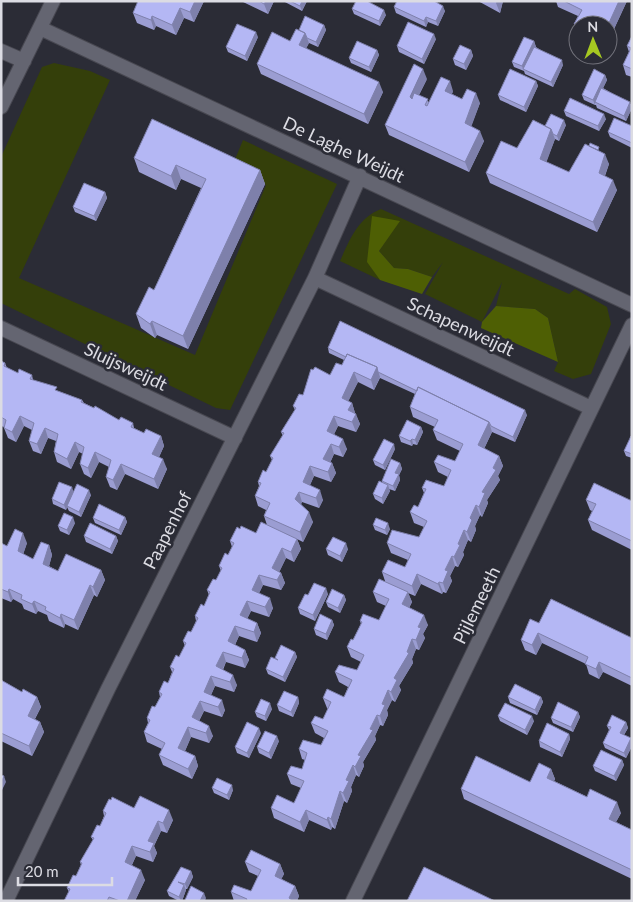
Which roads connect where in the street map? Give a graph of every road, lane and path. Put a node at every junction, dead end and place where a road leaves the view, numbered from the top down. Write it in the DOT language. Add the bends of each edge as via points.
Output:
graph roads {
  1 [pos="53,1"];
  2 [pos="40,28"];
  3 [pos="1,51"];
  4 [pos="24,61"];
  5 [pos="1,107"];
  6 [pos="360,176"];
  7 [pos="314,278"];
  8 [pos="632,305"];
  9 [pos="632,325"];
  10 [pos="1,328"];
  11 [pos="591,408"];
  12 [pos="235,438"];
  13 [pos="6,901"];
  14 [pos="353,901"];
  1 -- 2 [label="street"];
  2 -- 4 [label="street"];
  2 -- 6 [label="street, De Laghe Weijdt"];
  3 -- 4 [label="street"];
  4 -- 5 [label="street"];
  6 -- 7 [label="street, Paapenhof"];
  6 -- 8 [label="street, De Laghe Weijdt"];
  7 -- 11 [label="street, Schapenweijdt"];
  7 -- 12 [label="street, Paapenhof"];
  9 -- 11 [label="street, Pijlemeeth"];
  10 -- 12 [label="street, Sluijsweijdt"];
  11 -- 14 [label="street, Pijlemeeth"];
  12 -- 13 [label="street, Paapenhof" via="108,689"];
}
